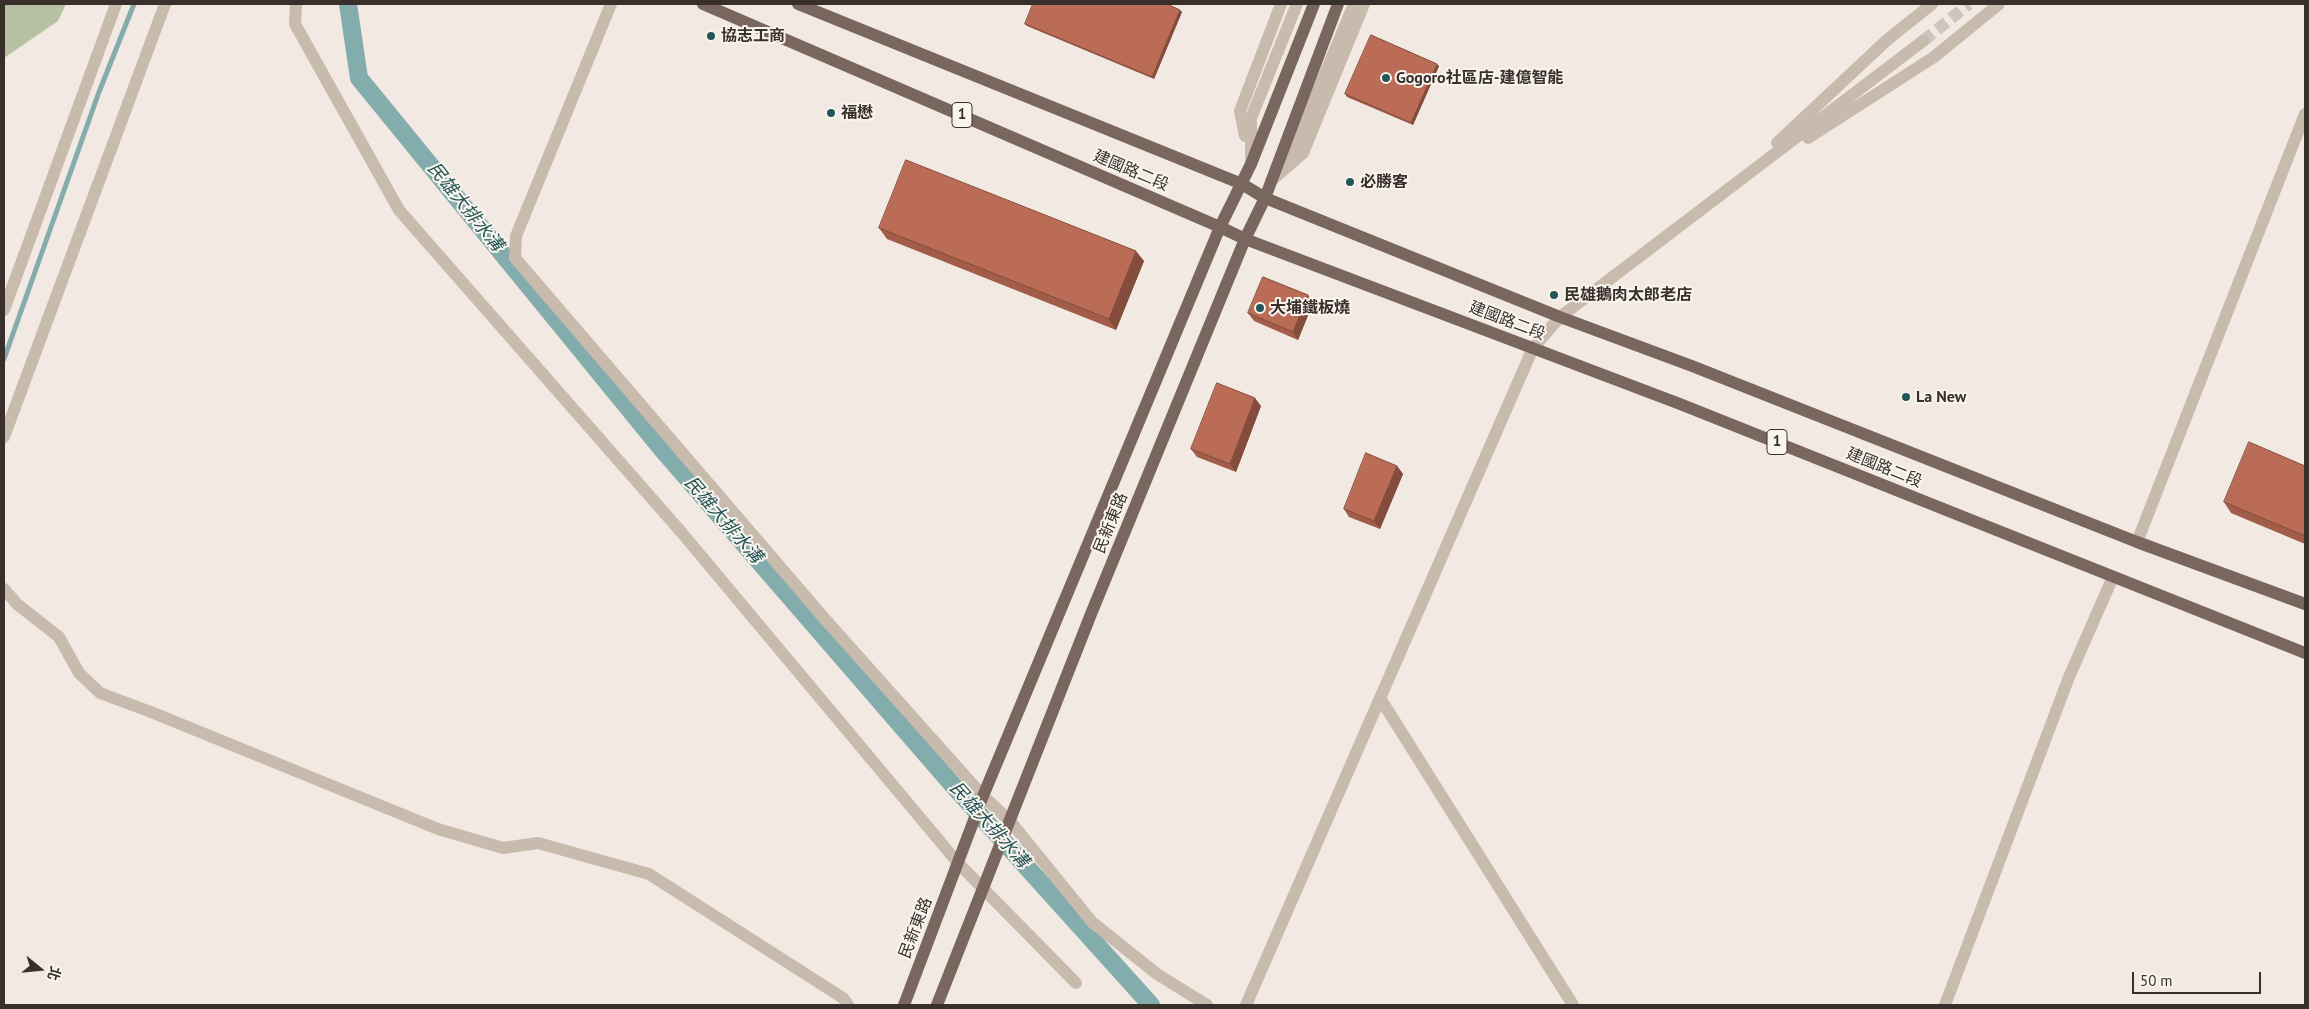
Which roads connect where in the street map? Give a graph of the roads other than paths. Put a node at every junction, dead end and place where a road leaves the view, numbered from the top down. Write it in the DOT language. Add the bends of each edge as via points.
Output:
graph roads {
  1 [pos="116,4"];
  2 [pos="165,4"];
  3 [pos="296,4"];
  4 [pos="611,4"];
  5 [pos="702,4"];
  6 [pos="798,4"];
  7 [pos="1281,4"];
  8 [pos="1314,4"];
  9 [pos="1338,4"];
  10 [pos="1354,4"];
  11 [pos="1364,4"];
  12 [pos="1932,4"];
  13 [pos="1999,4"];
  14 [pos="1294,10"];
  15 [pos="1923,41"];
  16 [pos="2305,114"];
  17 [pos="1251,164"];
  18 [pos="1271,181"];
  19 [pos="1242,184"];
  20 [pos="1726,191"];
  21 [pos="1264,198"];
  22 [pos="1220,227"];
  23 [pos="1245,239"];
  24 [pos="4,310"];
  25 [pos="1560,317"];
  26 [pos="1533,348"];
  27 [pos="4,437"];
  28 [pos="2137,542"];
  29 [pos="2113,577"];
  30 [pos="4,589"];
  31 [pos="2305,604"];
  32 [pos="2305,654"];
  33 [pos="1380,698"];
  34 [pos="983,796"];
  35 [pos="1010,821"];
  36 [pos="958,862"];
  37 [pos="984,889"];
  38 [pos="1076,983"];
  39 [pos="848,1005"];
  40 [pos="904,1005"];
  41 [pos="937,1005"];
  42 [pos="1207,1005"];
  43 [pos="1246,1005"];
  44 [pos="1573,1005"];
  45 [pos="1945,1005"];
  1 -- 24 [label="street"];
  2 -- 27 [label="street"];
  3 -- 36 [label="street" via="295,24 399,210 682,533"];
  4 -- 34 [label="street" via="516,236 515,258 824,618"];
  5 -- 22 [label="main road, 建國路二段 / 1"];
  6 -- 19 [label="main road, 建國路二段 / 1"];
  7 -- 17 [label="street" via="1240,111"];
  8 -- 17 [label="main road, 民新東路"];
  9 -- 18 [label="main road, 民新東路"];
  10 -- 18 [label="street" via="1297,141"];
  11 -- 18 [label="street" via="1303,152"];
  12 -- 20 [label="street" via="1888,40"];
  13 -- 20 [label="street" via="1934,57"];
  14 -- 17 [label="street" via="1251,118"];
  15 -- 20 [label="street"];
  16 -- 28 [label="street"];
  17 -- 19 [label="main road, 民新東路"];
  18 -- 21 [label="main road, 民新東路"];
  19 -- 21 [label="main road, 建國路二段 / 1"];
  19 -- 22 [label="main road, 民新東路"];
  20 -- 25 [label="street"];
  21 -- 23 [label="main road, 民新東路"];
  21 -- 25 [label="main road, 建國路二段 / 1"];
  22 -- 23 [label="main road, 建國路二段 / 1"];
  22 -- 34 [label="main road, 民新東路"];
  23 -- 26 [label="main road, 建國路二段 / 1"];
  23 -- 35 [label="main road, 民新東路"];
  25 -- 26 [label="street"];
  25 -- 28 [label="main road, 建國路二段 / 1"];
  26 -- 29 [label="main road, 建國路二段 / 1"];
  26 -- 33 [label="street"];
  28 -- 31 [label="main road, 建國路二段 / 1"];
  29 -- 32 [label="main road, 建國路二段 / 1"];
  29 -- 45 [label="street" via="2069,678"];
  30 -- 39 [label="street" via="17,604 59,636 79,673 100,693 438,829 503,848 538,843 649,874 843,998"];
  33 -- 43 [label="street"];
  33 -- 44 [label="street"];
  34 -- 35 [label="street"];
  34 -- 36 [label="main road, 民新東路"];
  35 -- 37 [label="main road, 民新東路"];
  35 -- 42 [label="street" via="1092,922 1157,974"];
  36 -- 37 [label="street"];
  36 -- 40 [label="main road, 民新東路"];
  37 -- 38 [label="street"];
  37 -- 41 [label="main road"];
}
